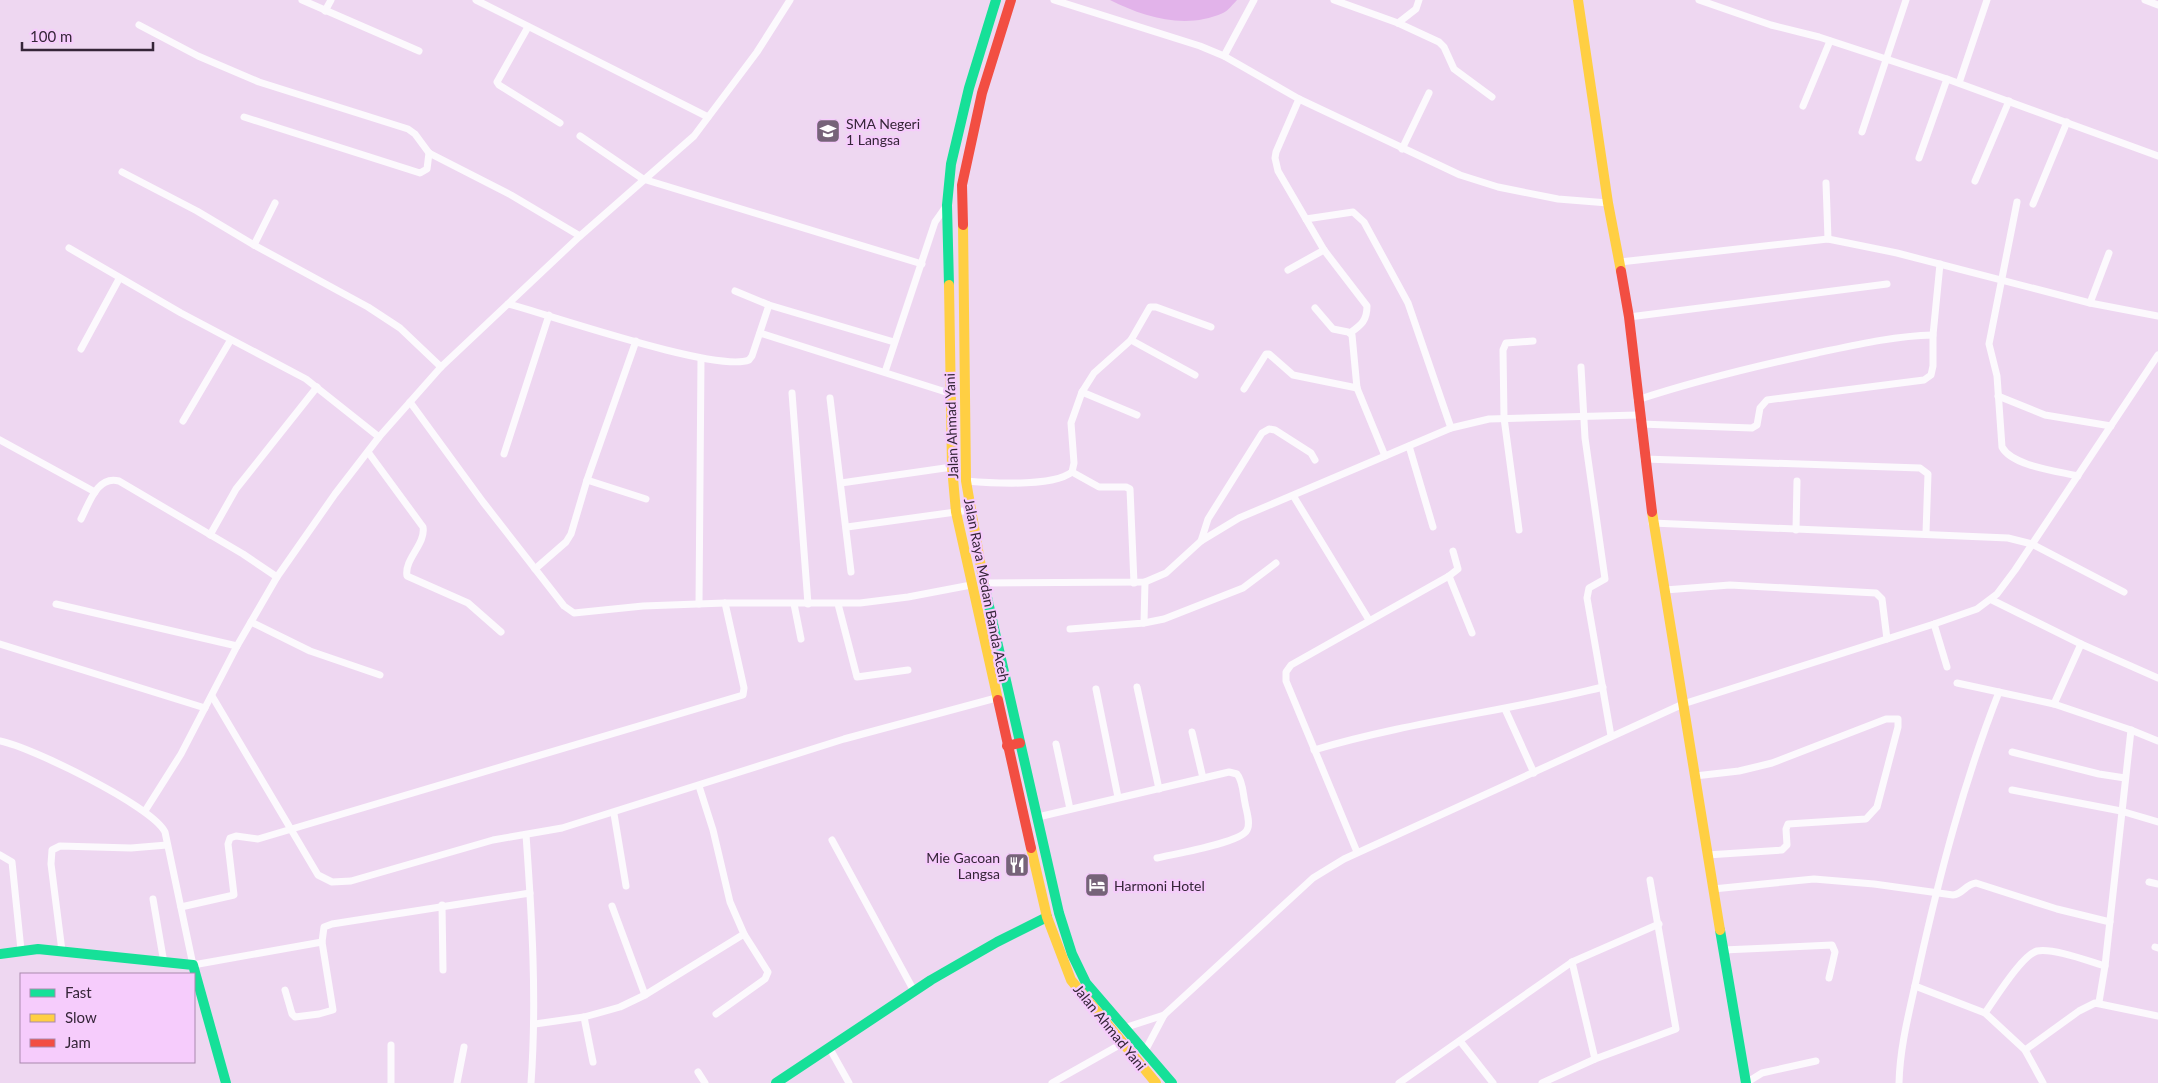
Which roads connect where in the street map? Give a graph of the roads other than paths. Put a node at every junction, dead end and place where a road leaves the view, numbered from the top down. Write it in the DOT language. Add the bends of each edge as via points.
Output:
graph roads {
  1 [pos="302,0"];
  2 [pos="331,0"];
  3 [pos="476,0"];
  4 [pos="790,0"];
  5 [pos="996,0"];
  6 [pos="1011,0"];
  7 [pos="1054,0"];
  8 [pos="1254,0"];
  9 [pos="1334,0"];
  10 [pos="1419,0"];
  11 [pos="1578,0"];
  12 [pos="1699,0"];
  13 [pos="1906,0"];
  14 [pos="1987,0"];
  15 [pos="2145,0"];
  16 [pos="2158,5"];
  17 [pos="325,11"];
  18 [pos="1398,23"];
  19 [pos="139,25"];
  20 [pos="528,27"];
  21 [pos="1830,41"];
  22 [pos="419,51"];
  23 [pos="1224,56"];
  24 [pos="1886,59"];
  25 [pos="1947,79"];
  26 [pos="1959,83"];
  27 [pos="1429,93"];
  28 [pos="1492,97"];
  29 [pos="1299,99"];
  30 [pos="2009,101"];
  31 [pos="1803,106"];
  32 [pos="244,117"];
  33 [pos="708,117"];
  34 [pos="2067,122"];
  35 [pos="560,123"];
  36 [pos="1862,132"];
  37 [pos="580,136"];
  38 [pos="1402,149"];
  39 [pos="430,153"];
  40 [pos="2158,156"];
  41 [pos="1919,158"];
  42 [pos="122,172"];
  43 [pos="643,179"];
  44 [pos="1975,181"];
  45 [pos="1826,183"];
  46 [pos="2016,202"];
  47 [pos="275,203"];
  48 [pos="1608,203"];
  49 [pos="2033,204"];
  50 [pos="947,205"];
  51 [pos="1306,219"];
  52 [pos="580,236"];
  53 [pos="1828,239"];
  54 [pos="254,245"];
  55 [pos="69,248"];
  56 [pos="1324,250"];
  57 [pos="2109,253"];
  58 [pos="1620,262"];
  59 [pos="922,264"];
  60 [pos="1940,264"];
  61 [pos="1288,270"];
  62 [pos="119,279"];
  63 [pos="2001,280"];
  64 [pos="1887,284"];
  65 [pos="735,291"];
  66 [pos="2090,303"];
  67 [pos="508,304"];
  68 [pos="769,305"];
  69 [pos="1315,308"];
  70 [pos="549,315"];
  71 [pos="2158,316"];
  72 [pos="1629,317"];
  73 [pos="1211,327"];
  74 [pos="1350,333"];
  75 [pos="760,334"];
  76 [pos="1932,336"];
  77 [pos="1131,340"];
  78 [pos="230,341"];
  79 [pos="636,341"];
  80 [pos="1533,341"];
  81 [pos="894,342"];
  82 [pos="81,349"];
  83 [pos="2158,355"];
  84 [pos="701,359"];
  85 [pos="441,367"];
  86 [pos="1581,367"];
  87 [pos="885,372"];
  88 [pos="1195,375"];
  89 [pos="317,387"];
  90 [pos="1357,388"];
  91 [pos="1244,389"];
  92 [pos="1082,392"];
  93 [pos="792,393"];
  94 [pos="949,393"];
  95 [pos="1998,396"];
  96 [pos="830,398"];
  97 [pos="1636,400"];
  98 [pos="410,402"];
  99 [pos="1137,414"];
  100 [pos="1583,417"];
  101 [pos="1504,418"];
  102 [pos="1639,420"];
  103 [pos="183,421"];
  104 [pos="2111,426"];
  105 [pos="1450,428"];
  106 [pos="379,437"];
  107 [pos="0,440"];
  108 [pos="1409,446"];
  109 [pos="368,452"];
  110 [pos="504,454"];
  111 [pos="1385,456"];
  112 [pos="1644,459"];
  113 [pos="1316,460"];
  114 [pos="952,467"];
  115 [pos="1072,472"];
  116 [pos="2078,476"];
  117 [pos="587,480"];
  118 [pos="966,481"];
  119 [pos="1797,482"];
  120 [pos="841,483"];
  121 [pos="95,492"];
  122 [pos="1294,497"];
  123 [pos="646,499"];
  124 [pos="970,510"];
  125 [pos="956,512"];
  126 [pos="81,519"];
  127 [pos="1652,523"];
  128 [pos="847,527"];
  129 [pos="1433,527"];
  130 [pos="1519,530"];
  131 [pos="1796,530"];
  132 [pos="1926,533"];
  133 [pos="210,535"];
  134 [pos="1201,541"];
  135 [pos="2032,544"];
  136 [pos="1453,551"];
  137 [pos="1276,563"];
  138 [pos="535,569"];
  139 [pos="851,572"];
  140 [pos="1449,576"];
  141 [pos="277,577"];
  142 [pos="1145,582"];
  143 [pos="982,583"];
  144 [pos="1134,583"];
  145 [pos="971,585"];
  146 [pos="1665,590"];
  147 [pos="2124,592"];
  148 [pos="1992,600"];
  149 [pos="725,603"];
  150 [pos="56,604"];
  151 [pos="699,604"];
  152 [pos="794,604"];
  153 [pos="808,604"];
  154 [pos="838,604"];
  155 [pos="1369,620"];
  156 [pos="251,622"];
  157 [pos="1144,623"];
  158 [pos="1934,624"];
  159 [pos="1070,629"];
  160 [pos="501,632"];
  161 [pos="1472,633"];
  162 [pos="801,639"];
  163 [pos="1887,639"];
  164 [pos="0,644"];
  165 [pos="2081,644"];
  166 [pos="236,646"];
  167 [pos="1947,667"];
  168 [pos="908,670"];
  169 [pos="380,675"];
  170 [pos="2158,678"];
  171 [pos="1957,683"];
  172 [pos="1137,686"];
  173 [pos="1603,687"];
  174 [pos="1096,689"];
  175 [pos="1998,692"];
  176 [pos="212,696"];
  177 [pos="996,698"];
  178 [pos="1683,704"];
  179 [pos="2054,704"];
  180 [pos="205,708"];
  181 [pos="1505,709"];
  182 [pos="2131,730"];
  183 [pos="1192,732"];
  184 [pos="1612,736"];
  185 [pos="0,741"];
  186 [pos="2158,741"];
  187 [pos="1020,743"];
  188 [pos="1056,744"];
  189 [pos="1008,746"];
  190 [pos="1314,750"];
  191 [pos="2012,752"];
  192 [pos="1534,773"];
  193 [pos="1695,776"];
  194 [pos="1203,778"];
  195 [pos="2125,778"];
  196 [pos="699,786"];
  197 [pos="1159,789"];
  198 [pos="2012,790"];
  199 [pos="1118,798"];
  200 [pos="1070,809"];
  201 [pos="2120,811"];
  202 [pos="145,812"];
  203 [pos="614,814"];
  204 [pos="1038,817"];
  205 [pos="2158,822"];
  206 [pos="292,829"];
  207 [pos="526,835"];
  208 [pos="832,840"];
  209 [pos="168,845"];
  210 [pos="1357,852"];
  211 [pos="0,855"];
  212 [pos="1707,855"];
  213 [pos="1157,858"];
  214 [pos="1650,880"];
  215 [pos="2149,882"];
  216 [pos="2158,884"];
  217 [pos="626,886"];
  218 [pos="1713,889"];
  219 [pos="530,893"];
  220 [pos="1936,894"];
  221 [pos="153,899"];
  222 [pos="442,905"];
  223 [pos="612,906"];
  224 [pos="180,907"];
  225 [pos="1047,917"];
  226 [pos="2110,922"];
  227 [pos="1658,924"];
  228 [pos="744,934"];
  229 [pos="322,942"];
  230 [pos="21,950"];
  231 [pos="1723,950"];
  232 [pos="62,951"];
  233 [pos="0,954"];
  234 [pos="1572,962"];
  235 [pos="164,963"];
  236 [pos="193,965"];
  237 [pos="2105,966"];
  238 [pos="443,970"];
  239 [pos="1829,978"];
  240 [pos="1915,986"];
  241 [pos="285,990"];
  242 [pos="914,991"];
  243 [pos="645,995"];
  244 [pos="2099,1002"];
  245 [pos="1985,1013"];
  246 [pos="716,1014"];
  247 [pos="1164,1015"];
  248 [pos="2158,1016"];
  249 [pos="584,1017"];
  250 [pos="535,1024"];
  251 [pos="1124,1028"];
  252 [pos="1460,1041"];
  253 [pos="1123,1043"];
  254 [pos="391,1045"];
  255 [pos="464,1046"];
  256 [pos="830,1049"];
  257 [pos="2025,1050"];
  258 [pos="1145,1051"];
  259 [pos="1594,1059"];
  260 [pos="1816,1061"];
  261 [pos="593,1062"];
  262 [pos="698,1072"];
  263 [pos="226,1083"];
  264 [pos="391,1083"];
  265 [pos="457,1083"];
  266 [pos="531,1083"];
  267 [pos="705,1083"];
  268 [pos="776,1083"];
  269 [pos="849,1083"];
  270 [pos="1052,1083"];
  271 [pos="1156,1083"];
  272 [pos="1172,1083"];
  273 [pos="1399,1083"];
  274 [pos="1492,1083"];
  275 [pos="1542,1083"];
  276 [pos="1746,1083"];
  277 [pos="1899,1083"];
  278 [pos="2043,1083"];
  1 -- 17 [label="street"];
  2 -- 17 [label="street"];
  3 -- 20 [label="street"];
  4 -- 33 [label="street" via="758,52"];
  5 -- 50 [label="main road, Jalan Ahmad Yani" via="954,143"];
  6 -- 118 [label="main road, Jalan Raya Medan Banda Aceh" via="982,93 962,185"];
  7 -- 23 [label="street" via="1173,36"];
  8 -- 23 [label="street"];
  9 -- 18 [label="street"];
  10 -- 18 [label="street" via="1414,12"];
  11 -- 48 [label="main road"];
  12 -- 21 [label="street"];
  13 -- 24 [label="street"];
  14 -- 26 [label="street"];
  15 -- 16 [label="street"];
  17 -- 22 [label="street"];
  18 -- 28 [label="street" via="1441,44 1454,69"];
  19 -- 39 [label="street" via="198,56 259,82 408,129"];
  20 -- 33 [label="street"];
  20 -- 35 [label="street" via="498,82 499,86"];
  21 -- 24 [label="street"];
  21 -- 31 [label="street"];
  23 -- 29 [label="street"];
  24 -- 25 [label="street"];
  24 -- 36 [label="street"];
  25 -- 26 [label="street"];
  25 -- 41 [label="street"];
  26 -- 30 [label="street"];
  27 -- 38 [label="street"];
  29 -- 38 [label="street"];
  29 -- 51 [label="street" via="1275,158 1282,180"];
  30 -- 34 [label="street"];
  30 -- 44 [label="street"];
  32 -- 39 [label="street" via="420,173 427,169"];
  33 -- 43 [label="street" via="677,152"];
  34 -- 40 [label="street"];
  34 -- 49 [label="street"];
  37 -- 43 [label="street"];
  38 -- 48 [label="street" via="1460,175 1498,187 1558,199"];
  39 -- 52 [label="street"];
  42 -- 54 [label="street"];
  43 -- 52 [label="street"];
  43 -- 59 [label="street"];
  45 -- 53 [label="street"];
  46 -- 63 [label="street"];
  47 -- 54 [label="street"];
  48 -- 58 [label="main road"];
  50 -- 59 [label="street" via="935,222"];
  50 -- 94 [label="main road, Jalan Ahmad Yani"];
  51 -- 56 [label="street"];
  51 -- 105 [label="street" via="1353,212 1364,222 1417,325"];
  52 -- 67 [label="street"];
  53 -- 58 [label="street"];
  53 -- 60 [label="street"];
  54 -- 85 [label="street" via="368,306 400,328"];
  55 -- 62 [label="street"];
  56 -- 61 [label="street"];
  56 -- 74 [label="street" via="1367,306 1363,324"];
  57 -- 66 [label="street"];
  58 -- 72 [label="main road"];
  59 -- 81 [label="street"];
  60 -- 63 [label="street"];
  60 -- 76 [label="street"];
  62 -- 78 [label="street"];
  62 -- 82 [label="street"];
  63 -- 66 [label="street"];
  63 -- 95 [label="street" via="1989,344"];
  64 -- 72 [label="street"];
  65 -- 68 [label="street"];
  66 -- 71 [label="street"];
  67 -- 70 [label="street"];
  67 -- 85 [label="street"];
  68 -- 75 [label="street"];
  68 -- 81 [label="street"];
  69 -- 74 [label="street" via="1333,328"];
  70 -- 79 [label="street"];
  70 -- 110 [label="street"];
  72 -- 97 [label="main road"];
  73 -- 77 [label="street" via="1152,306 1147,308"];
  74 -- 90 [label="street"];
  75 -- 84 [label="street" via="749,360"];
  75 -- 87 [label="street"];
  76 -- 97 [label="street" via="1892,337 1812,354"];
  76 -- 102 [label="street" via="1932,372 1924,380 1767,400 1761,405 1757,425 1752,428"];
  77 -- 88 [label="street"];
  77 -- 92 [label="street" via="1094,373"];
  78 -- 89 [label="street"];
  78 -- 103 [label="street"];
  79 -- 84 [label="street"];
  79 -- 117 [label="street"];
  80 -- 101 [label="street" via="1511,342 1503,347"];
  81 -- 87 [label="street"];
  83 -- 104 [label="street"];
  84 -- 151 [label="street"];
  85 -- 98 [label="street"];
  86 -- 100 [label="street"];
  87 -- 94 [label="street"];
  89 -- 106 [label="street"];
  89 -- 133 [label="street" via="236,489"];
  90 -- 91 [label="street" via="1293,375 1266,354"];
  90 -- 111 [label="street"];
  92 -- 99 [label="street"];
  92 -- 115 [label="street" via="1071,423"];
  93 -- 153 [label="street"];
  94 -- 114 [label="main road, Jalan Ahmad Yani"];
  95 -- 104 [label="street" via="2045,415"];
  95 -- 116 [label="street" via="2005,453 2026,464"];
  96 -- 120 [label="street"];
  97 -- 102 [label="main road"];
  98 -- 106 [label="street"];
  98 -- 138 [label="street"];
  100 -- 101 [label="street"];
  100 -- 102 [label="street"];
  100 -- 173 [label="street" via="1605,577 1604,582 1587,591"];
  101 -- 105 [label="street" via="1474,421"];
  101 -- 130 [label="street"];
  102 -- 112 [label="main road"];
  104 -- 116 [label="street"];
  105 -- 108 [label="street"];
  106 -- 109 [label="street"];
  107 -- 121 [label="street"];
  108 -- 111 [label="street"];
  108 -- 129 [label="street"];
  109 -- 141 [label="street"];
  109 -- 160 [label="street" via="423,527 407,576 468,603"];
  111 -- 122 [label="street"];
  112 -- 127 [label="main road"];
  112 -- 132 [label="street" via="1920,468 1928,474"];
  113 -- 134 [label="street" via="1275,430 1262,433 1208,519"];
  114 -- 120 [label="street"];
  114 -- 125 [label="main road, Jalan Ahmad Yani"];
  115 -- 118 [label="street" via="1062,477 1029,482"];
  115 -- 144 [label="street" via="1099,487 1130,489"];
  116 -- 135 [label="street"];
  117 -- 123 [label="street"];
  117 -- 138 [label="street" via="571,534"];
  118 -- 124 [label="main road, Jalan Raya Medan Banda Aceh"];
  119 -- 131 [label="street"];
  120 -- 128 [label="street"];
  121 -- 126 [label="street"];
  121 -- 133 [label="street" via="106,480 119,481"];
  122 -- 134 [label="street" via="1239,518"];
  122 -- 155 [label="street"];
  124 -- 125 [label="street"];
  124 -- 143 [label="main road, Jalan Raya Medan Banda Aceh"];
  125 -- 128 [label="street"];
  125 -- 145 [label="main road, Jalan Ahmad Yani"];
  127 -- 131 [label="street"];
  127 -- 146 [label="main road"];
  128 -- 139 [label="street"];
  131 -- 132 [label="street"];
  132 -- 135 [label="street" via="2008,538"];
  133 -- 141 [label="street"];
  134 -- 142 [label="street" via="1166,573"];
  135 -- 147 [label="street"];
  135 -- 148 [label="street"];
  136 -- 140 [label="street" via="1458,569"];
  137 -- 157 [label="street" via="1243,588 1164,619"];
  138 -- 151 [label="street" via="564,606 574,613"];
  140 -- 155 [label="street"];
  140 -- 161 [label="street"];
  141 -- 156 [label="street"];
  142 -- 144 [label="street"];
  142 -- 157 [label="street"];
  143 -- 144 [label="street"];
  143 -- 187 [label="main road, Jalan Raya Medan Banda Aceh"];
  145 -- 154 [label="street" via="882,601"];
  145 -- 177 [label="main road, Jalan Ahmad Yani"];
  146 -- 163 [label="street" via="1730,585 1876,593 1882,599"];
  146 -- 178 [label="main road"];
  148 -- 158 [label="street" via="1977,609"];
  148 -- 165 [label="street"];
  149 -- 151 [label="street"];
  149 -- 152 [label="street"];
  149 -- 206 [label="street" via="745,691 741,696"];
  150 -- 166 [label="street"];
  152 -- 153 [label="street"];
  152 -- 162 [label="street"];
  153 -- 154 [label="street"];
  154 -- 168 [label="street" via="857,677"];
  155 -- 190 [label="street" via="1291,665 1286,672 1286,681"];
  156 -- 166 [label="street"];
  156 -- 169 [label="street" via="310,651"];
  157 -- 159 [label="street"];
  158 -- 163 [label="street"];
  158 -- 167 [label="street"];
  163 -- 178 [label="street"];
  164 -- 180 [label="street"];
  165 -- 170 [label="street"];
  165 -- 179 [label="street"];
  166 -- 176 [label="street"];
  171 -- 175 [label="street"];
  172 -- 197 [label="street"];
  173 -- 181 [label="street"];
  173 -- 184 [label="street"];
  174 -- 199 [label="street"];
  175 -- 179 [label="street"];
  175 -- 220 [label="street" via="1974,755"];
  176 -- 180 [label="street"];
  176 -- 206 [label="street"];
  177 -- 189 [label="main road, Jalan Ahmad Yani"];
  177 -- 196 [label="street" via="844,739"];
  178 -- 184 [label="street"];
  178 -- 193 [label="main road"];
  179 -- 182 [label="street"];
  180 -- 202 [label="street"];
  181 -- 190 [label="street" via="1350,739"];
  181 -- 192 [label="street"];
  182 -- 186 [label="street"];
  182 -- 195 [label="street"];
  183 -- 194 [label="street"];
  184 -- 192 [label="street"];
  185 -- 202 [label="street" via="18,745 56,762"];
  187 -- 189 [label="main road"];
  187 -- 204 [label="main road, Jalan Raya Medan Banda Aceh"];
  188 -- 200 [label="street"];
  189 -- 225 [label="main road, Jalan Ahmad Yani"];
  190 -- 210 [label="street"];
  191 -- 195 [label="street"];
  192 -- 210 [label="street"];
  193 -- 212 [label="main road"];
  193 -- 212 [label="street" via="1763,766 1886,719 1898,719 1876,807 1866,819 1788,824 1786,845 1782,850"];
  194 -- 197 [label="street"];
  194 -- 213 [label="street" via="1229,772 1237,774 1243,790 1248,830 1240,837"];
  195 -- 201 [label="street"];
  196 -- 203 [label="street"];
  196 -- 228 [label="street" via="730,902"];
  197 -- 199 [label="street"];
  198 -- 201 [label="street"];
  199 -- 200 [label="street"];
  200 -- 204 [label="street"];
  201 -- 205 [label="street"];
  201 -- 226 [label="street"];
  202 -- 209 [label="street" via="163,828"];
  203 -- 207 [label="street"];
  203 -- 217 [label="street"];
  204 -- 251 [label="main road, Jalan Raya Medan Banda Aceh" via="1059,913 1072,954 1086,983"];
  206 -- 207 [label="street" via="318,875 332,882 351,881 493,840"];
  206 -- 224 [label="street" via="258,839 230,838 234,895"];
  207 -- 219 [label="street"];
  208 -- 242 [label="street"];
  209 -- 224 [label="street"];
  209 -- 232 [label="street" via="131,848 60,846 52,850"];
  210 -- 247 [label="street" via="1313,878"];
  211 -- 230 [label="street" via="12,862"];
  212 -- 218 [label="main road"];
  214 -- 227 [label="street"];
  215 -- 216 [label="street"];
  218 -- 220 [label="street" via="1814,879"];
  218 -- 231 [label="main road"];
  219 -- 222 [label="street"];
  219 -- 250 [label="street"];
  220 -- 226 [label="street" via="1956,895 1970,884 1980,884"];
  220 -- 240 [label="street"];
  221 -- 235 [label="street"];
  222 -- 229 [label="street" via="326,925"];
  222 -- 238 [label="street"];
  223 -- 243 [label="street"];
  224 -- 236 [label="street"];
  225 -- 242 [label="main road" via="993,944"];
  225 -- 253 [label="main road, Jalan Ahmad Yani" via="1072,980"];
  226 -- 237 [label="street"];
  227 -- 234 [label="street"];
  227 -- 259 [label="street" via="1676,1029"];
  228 -- 243 [label="street"];
  228 -- 246 [label="street" via="768,976"];
  229 -- 236 [label="street"];
  229 -- 241 [label="street" via="333,1010 295,1017"];
  230 -- 232 [label="main road"];
  230 -- 233 [label="main road"];
  231 -- 239 [label="street" via="1832,945 1835,952"];
  231 -- 276 [label="main road"];
  232 -- 235 [label="main road"];
  234 -- 252 [label="street"];
  234 -- 259 [label="street"];
  235 -- 236 [label="main road"];
  236 -- 263 [label="main road"];
  237 -- 244 [label="street"];
  237 -- 245 [label="street" via="2046,950 2036,952 2022,963"];
  240 -- 245 [label="street"];
  240 -- 277 [label="street" via="1903,1037"];
  242 -- 256 [label="main road"];
  243 -- 249 [label="street" via="620,1007"];
  244 -- 248 [label="street"];
  244 -- 257 [label="street" via="2088,1005"];
  245 -- 257 [label="street"];
  247 -- 251 [label="street"];
  247 -- 258 [label="street"];
  249 -- 250 [label="street"];
  249 -- 261 [label="street"];
  250 -- 266 [label="street"];
  251 -- 258 [label="main road, Jalan Raya Medan Banda Aceh"];
  252 -- 273 [label="street"];
  252 -- 274 [label="street"];
  253 -- 270 [label="street"];
  253 -- 271 [label="main road, Jalan Ahmad Yani"];
  254 -- 264 [label="street"];
  255 -- 265 [label="street"];
  256 -- 268 [label="main road"];
  256 -- 269 [label="street"];
  257 -- 278 [label="street"];
  258 -- 272 [label="main road, Jalan Raya Medan Banda Aceh"];
  259 -- 275 [label="street"];
  260 -- 276 [label="street" via="1762,1073"];
  262 -- 267 [label="street"];
}
